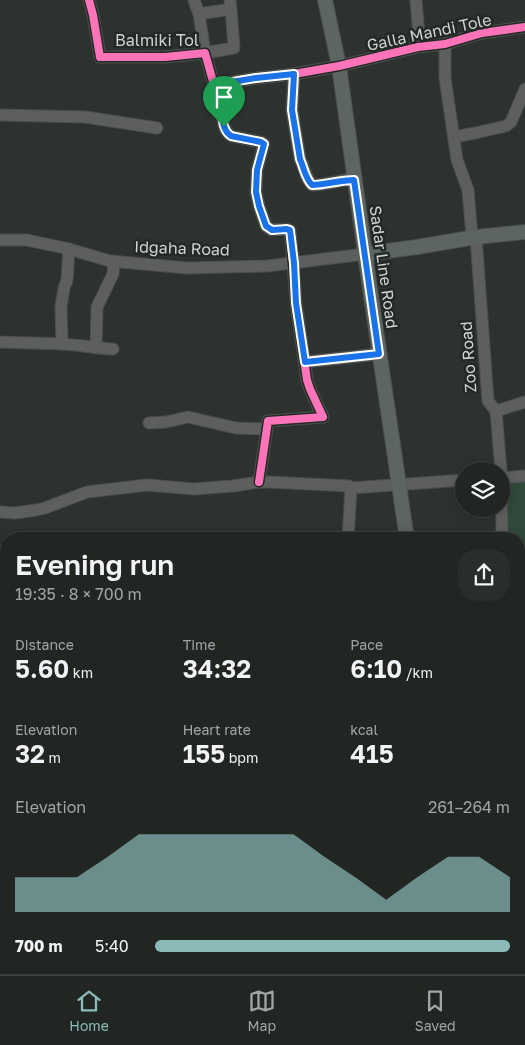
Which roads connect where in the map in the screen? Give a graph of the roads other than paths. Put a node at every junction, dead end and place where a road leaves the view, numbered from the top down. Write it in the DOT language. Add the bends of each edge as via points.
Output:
graph roads {
  1 [pos="89,0"];
  2 [pos="194,0"];
  3 [pos="325,0"];
  4 [pos="416,0"];
  5 [pos="231,5"];
  6 [pos="199,14"];
  7 [pos="525,27"];
  8 [pos="444,44"];
  9 [pos="418,47"];
  10 [pos="205,53"];
  11 [pos="339,66"];
  12 [pos="294,74"];
  13 [pos="214,85"];
  14 [pos="525,89"];
  15 [pos="0,115"];
  16 [pos="157,128"];
  17 [pos="454,137"];
  18 [pos="354,180"];
  19 [pos="525,232"];
  20 [pos="474,237"];
  21 [pos="0,240"];
  22 [pos="69,249"];
  23 [pos="365,254"];
  24 [pos="114,261"];
  25 [pos="294,263"];
  26 [pos="0,342"];
  27 [pos="62,344"];
  28 [pos="96,348"];
  29 [pos="113,348"];
  30 [pos="379,354"];
  31 [pos="305,362"];
  32 [pos="525,402"];
  33 [pos="496,412"];
  34 [pos="149,424"];
  35 [pos="266,429"];
  36 [pos="500,462"];
  37 [pos="525,476"];
  38 [pos="510,477"];
  39 [pos="455,481"];
  40 [pos="259,482"];
  41 [pos="399,484"];
  42 [pos="351,488"];
  43 [pos="0,512"];
  44 [pos="502,517"];
  45 [pos="348,532"];
  46 [pos="406,532"];
  47 [pos="502,532"];
  1 -- 10 [label="street, Balmiki Tol" via="100,56 165,57"];
  2 -- 6 [label="street"];
  3 -- 11 [label="main road, Sadar Line Road"];
  4 -- 9 [label="street"];
  5 -- 6 [label="street"];
  5 -- 10 [label="street" via="234,48"];
  6 -- 10 [label="street"];
  7 -- 8 [label="street, Galla Mandi Tole" via="482,33"];
  8 -- 9 [label="street, Galla Mandi Tole"];
  8 -- 17 [label="street, Zoo Road" via="445,78"];
  9 -- 11 [label="street, Galla Mandi Tole"];
  10 -- 13 [label="street, Balmiki Tol"];
  11 -- 12 [label="street"];
  11 -- 18 [label="main road, Sadar Line Road"];
  12 -- 13 [label="street"];
  12 -- 18 [label="street" via="293,119 307,180 312,185"];
  13 -- 25 [label="street, Balmiki Tol" via="227,133 264,144 257,170 259,206 266,226 272,230 290,230"];
  14 -- 17 [label="street" via="511,122 506,126"];
  15 -- 16 [label="street" via="85,117"];
  17 -- 20 [label="street, Zoo Road" via="457,160 468,190"];
  18 -- 23 [label="main road, Sadar Line Road"];
  19 -- 20 [label="main road"];
  20 -- 23 [label="main road"];
  20 -- 33 [label="street, Zoo Road" via="488,402"];
  21 -- 22 [label="street, Idgaha Road" via="27,240"];
  22 -- 24 [label="street, Idgaha Road"];
  22 -- 27 [label="street" via="62,306"];
  23 -- 25 [label="street, Idgaha Road"];
  23 -- 30 [label="main road, Sadar Line Road"];
  24 -- 25 [label="street, Idgaha Road" via="187,268"];
  24 -- 28 [label="street" via="112,274 97,307"];
  25 -- 31 [label="street"];
  26 -- 27 [label="street"];
  27 -- 28 [label="street"];
  28 -- 29 [label="street"];
  30 -- 31 [label="street"];
  30 -- 41 [label="main road, Sadar Line Road"];
  31 -- 35 [label="street" via="310,390 322,417 268,421"];
  32 -- 33 [label="street"];
  33 -- 36 [label="street, Zoo Road"];
  34 -- 35 [label="street" via="188,417 236,428"];
  35 -- 40 [label="street"];
  37 -- 38 [label="street"];
  39 -- 41 [label="street"];
  40 -- 42 [label="street"];
  40 -- 43 [label="street" via="194,489 147,484 88,492 36,510"];
  41 -- 42 [label="street"];
  41 -- 46 [label="main road, Sadar Line Road"];
  42 -- 45 [label="street"];
  44 -- 47 [label="street, Zoo Road"];
}
